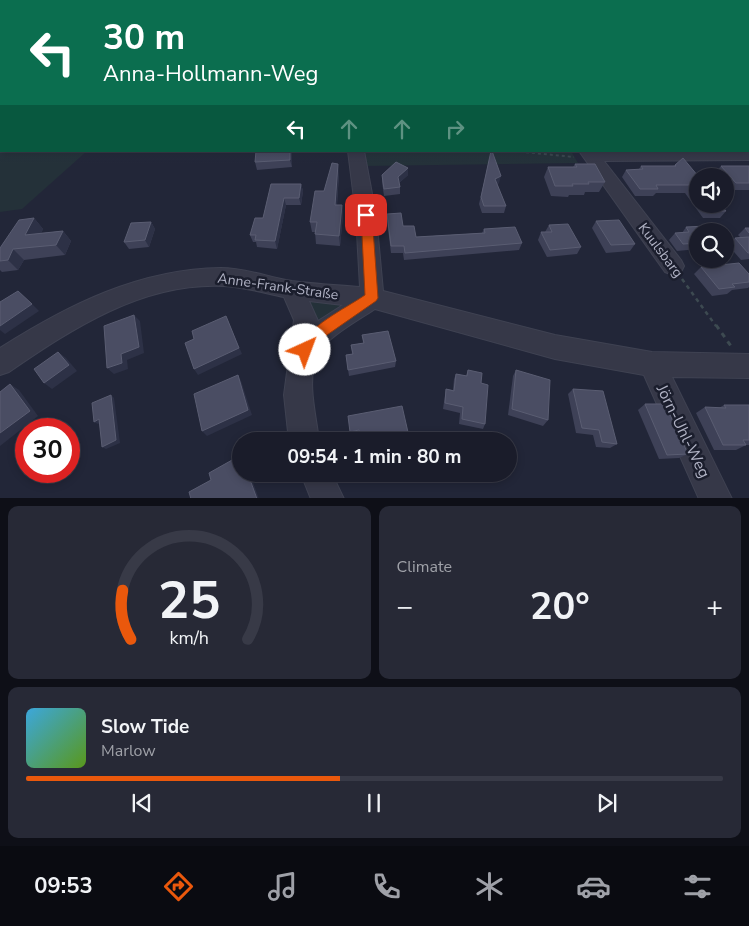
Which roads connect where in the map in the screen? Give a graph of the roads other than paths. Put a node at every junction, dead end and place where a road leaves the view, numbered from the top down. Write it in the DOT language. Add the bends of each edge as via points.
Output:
graph roads {
  1 [pos="356,152"];
  2 [pos="585,155"];
  3 [pos="749,155"];
  4 [pos="673,266"];
  5 [pos="292,290"];
  6 [pos="372,298"];
  7 [pos="305,350"];
  8 [pos="0,363"];
  9 [pos="652,364"];
  10 [pos="749,366"];
  11 [pos="303,432"];
  12 [pos="320,482"];
  13 [pos="328,498"];
  14 [pos="716,498"];
  1 -- 6 [label="street" via="366,215"];
  2 -- 3 [label="street"];
  2 -- 4 [label="street, Kuulsbarg"];
  5 -- 6 [label="street, Anne-Frank-Straße"];
  5 -- 7 [label="street" via="306,320"];
  5 -- 8 [label="street, Anne-Frank-Straße" via="222,277 198,277 148,286 86,310"];
  6 -- 7 [label="street" via="323,331"];
  6 -- 9 [label="street, Anne-Frank-Straße" via="555,347"];
  7 -- 11 [label="street" via="298,395"];
  9 -- 10 [label="street, Anne-Frank-Straße"];
  9 -- 14 [label="street, Jörn-Uhl-Weg"];
  12 -- 13 [label="street"];
}
